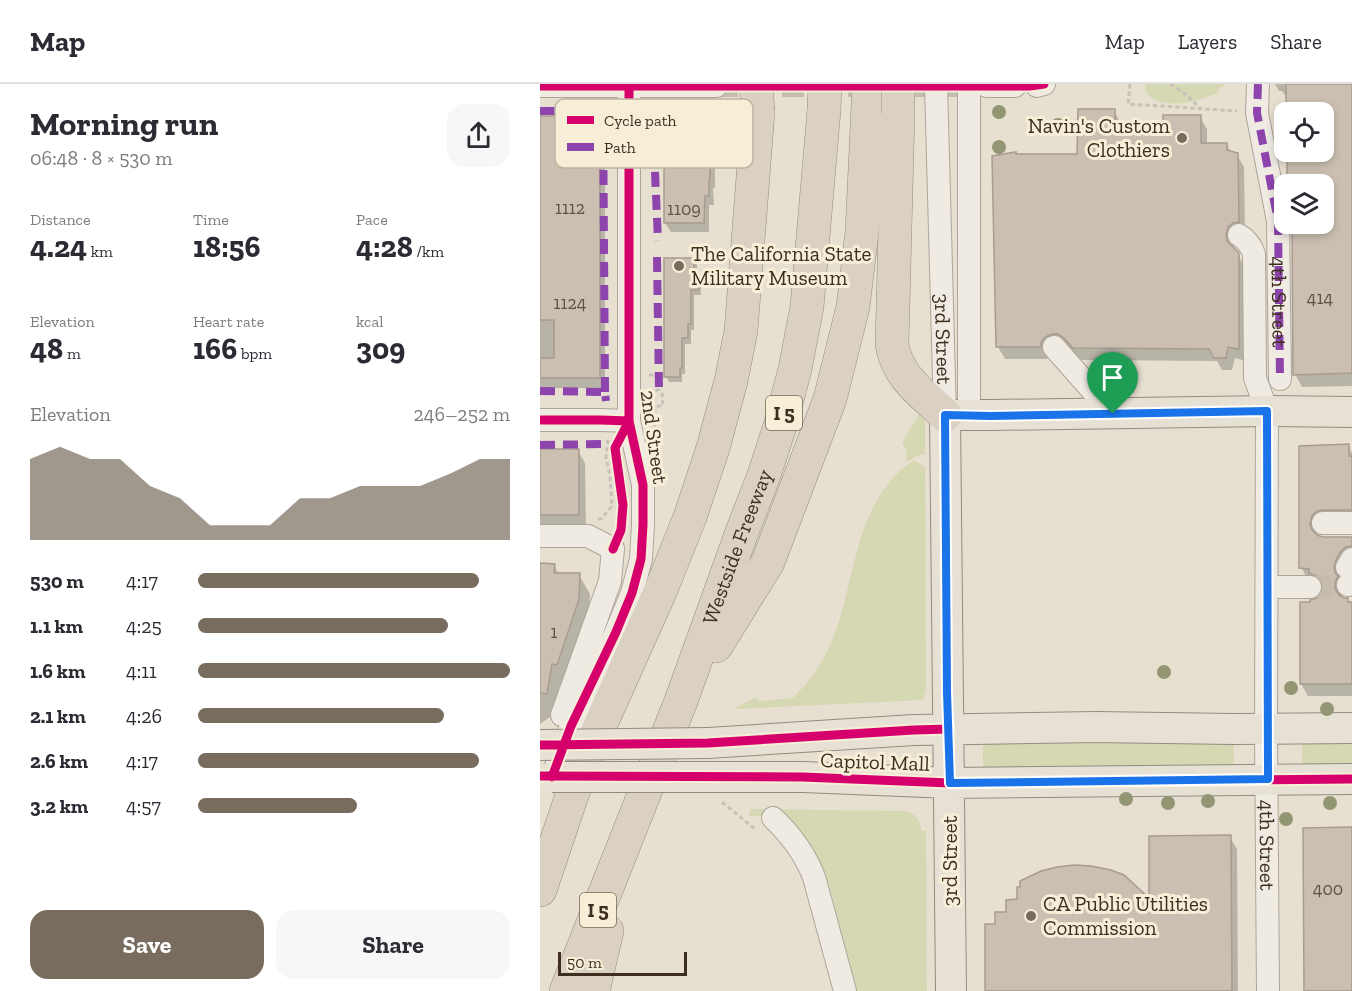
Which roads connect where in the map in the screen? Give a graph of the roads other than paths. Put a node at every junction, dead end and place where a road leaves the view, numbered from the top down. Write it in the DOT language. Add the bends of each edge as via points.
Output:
graph roads {
  1 [pos="868,84"];
  2 [pos="936,84"];
  3 [pos="1258,84"];
  4 [pos="629,85"];
  5 [pos="978,85"];
  6 [pos="1032,85"];
  7 [pos="540,86"];
  8 [pos="716,86"];
  9 [pos="758,93"];
  10 [pos="824,97"];
  11 [pos="898,98"];
  12 [pos="753,163"];
  13 [pos="629,168"];
  14 [pos="753,168"];
  15 [pos="1239,235"];
  16 [pos="1054,347"];
  17 [pos="1280,379"];
  18 [pos="1267,411"];
  19 [pos="1352,412"];
  20 [pos="1113,414"];
  21 [pos="957,415"];
  22 [pos="540,420"];
  23 [pos="629,421"];
  24 [pos="1323,523"];
  25 [pos="1352,523"];
  26 [pos="540,536"];
  27 [pos="1310,586"];
  28 [pos="1267,587"];
  29 [pos="681,701"];
  30 [pos="1352,728"];
  31 [pos="949,729"];
  32 [pos="1266,729"];
  33 [pos="552,745"];
  34 [pos="544,774"];
  35 [pos="1268,779"];
  36 [pos="1352,779"];
  37 [pos="950,783"];
  38 [pos="768,827"];
  39 [pos="631,828"];
  40 [pos="540,890"];
  41 [pos="566,991"];
  42 [pos="593,991"];
  43 [pos="845,991"];
  44 [pos="951,991"];
  45 [pos="1268,991"];
  1 -- 29 [label="highway" via="862,232 853,307 830,399 768,562"];
  2 -- 21 [label="street, 3rd Street"];
  3 -- 17 [label="street, 4th Street" via="1257,113 1278,221"];
  4 -- 7 [label="street"];
  4 -- 8 [label="street"];
  5 -- 6 [label="street"];
  5 -- 21 [label="street, 3rd Street"];
  9 -- 12 [label="highway"];
  10 -- 29 [label="highway, Westside Freeway / I 5" via="807,306 795,369 764,475"];
  11 -- 21 [label="highway" via="892,345 898,365 921,394"];
  13 -- 23 [label="street, 2nd Street"];
  14 -- 40 [label="highway" via="741,331 713,448 660,592 591,746"];
  15 -- 18 [label="street, 4th Street" via="1246,239 1254,254 1255,378"];
  16 -- 20 [label="street"];
  18 -- 19 [label="main road"];
  18 -- 20 [label="main road"];
  18 -- 28 [label="street, 4th Street"];
  20 -- 21 [label="main road"];
  21 -- 31 [label="main road, 3rd Street"];
  22 -- 23 [label="street"];
  23 -- 33 [label="street, 2nd Street" via="643,485 641,559 616,632 571,726"];
  24 -- 25 [label="street"];
  26 -- 34 [label="street" via="588,536 613,549 610,581"];
  27 -- 28 [label="street"];
  28 -- 32 [label="street, 4th Street"];
  29 -- 39 [label="highway, Westside Freeway / I 5"];
  30 -- 32 [label="main road, Capitol Mall"];
  31 -- 32 [label="main road, Capitol Mall"];
  31 -- 33 [label="main road, Capitol Mall, bridge" via="708,743"];
  31 -- 37 [label="main road, 3rd Street"];
  32 -- 35 [label="street, 4th Street"];
  33 -- 34 [label="street, 2nd Street"];
  34 -- 37 [label="main road, Capitol Mall, bridge"];
  35 -- 36 [label="main road, Capitol Mall"];
  35 -- 37 [label="main road, Capitol Mall"];
  35 -- 45 [label="street, 4th Street"];
  37 -- 44 [label="main road, 3rd Street"];
  38 -- 43 [label="street" via="783,828 814,877"];
  39 -- 41 [label="highway, Westside Freeway / I 5"];
  39 -- 42 [label="highway"];
}
